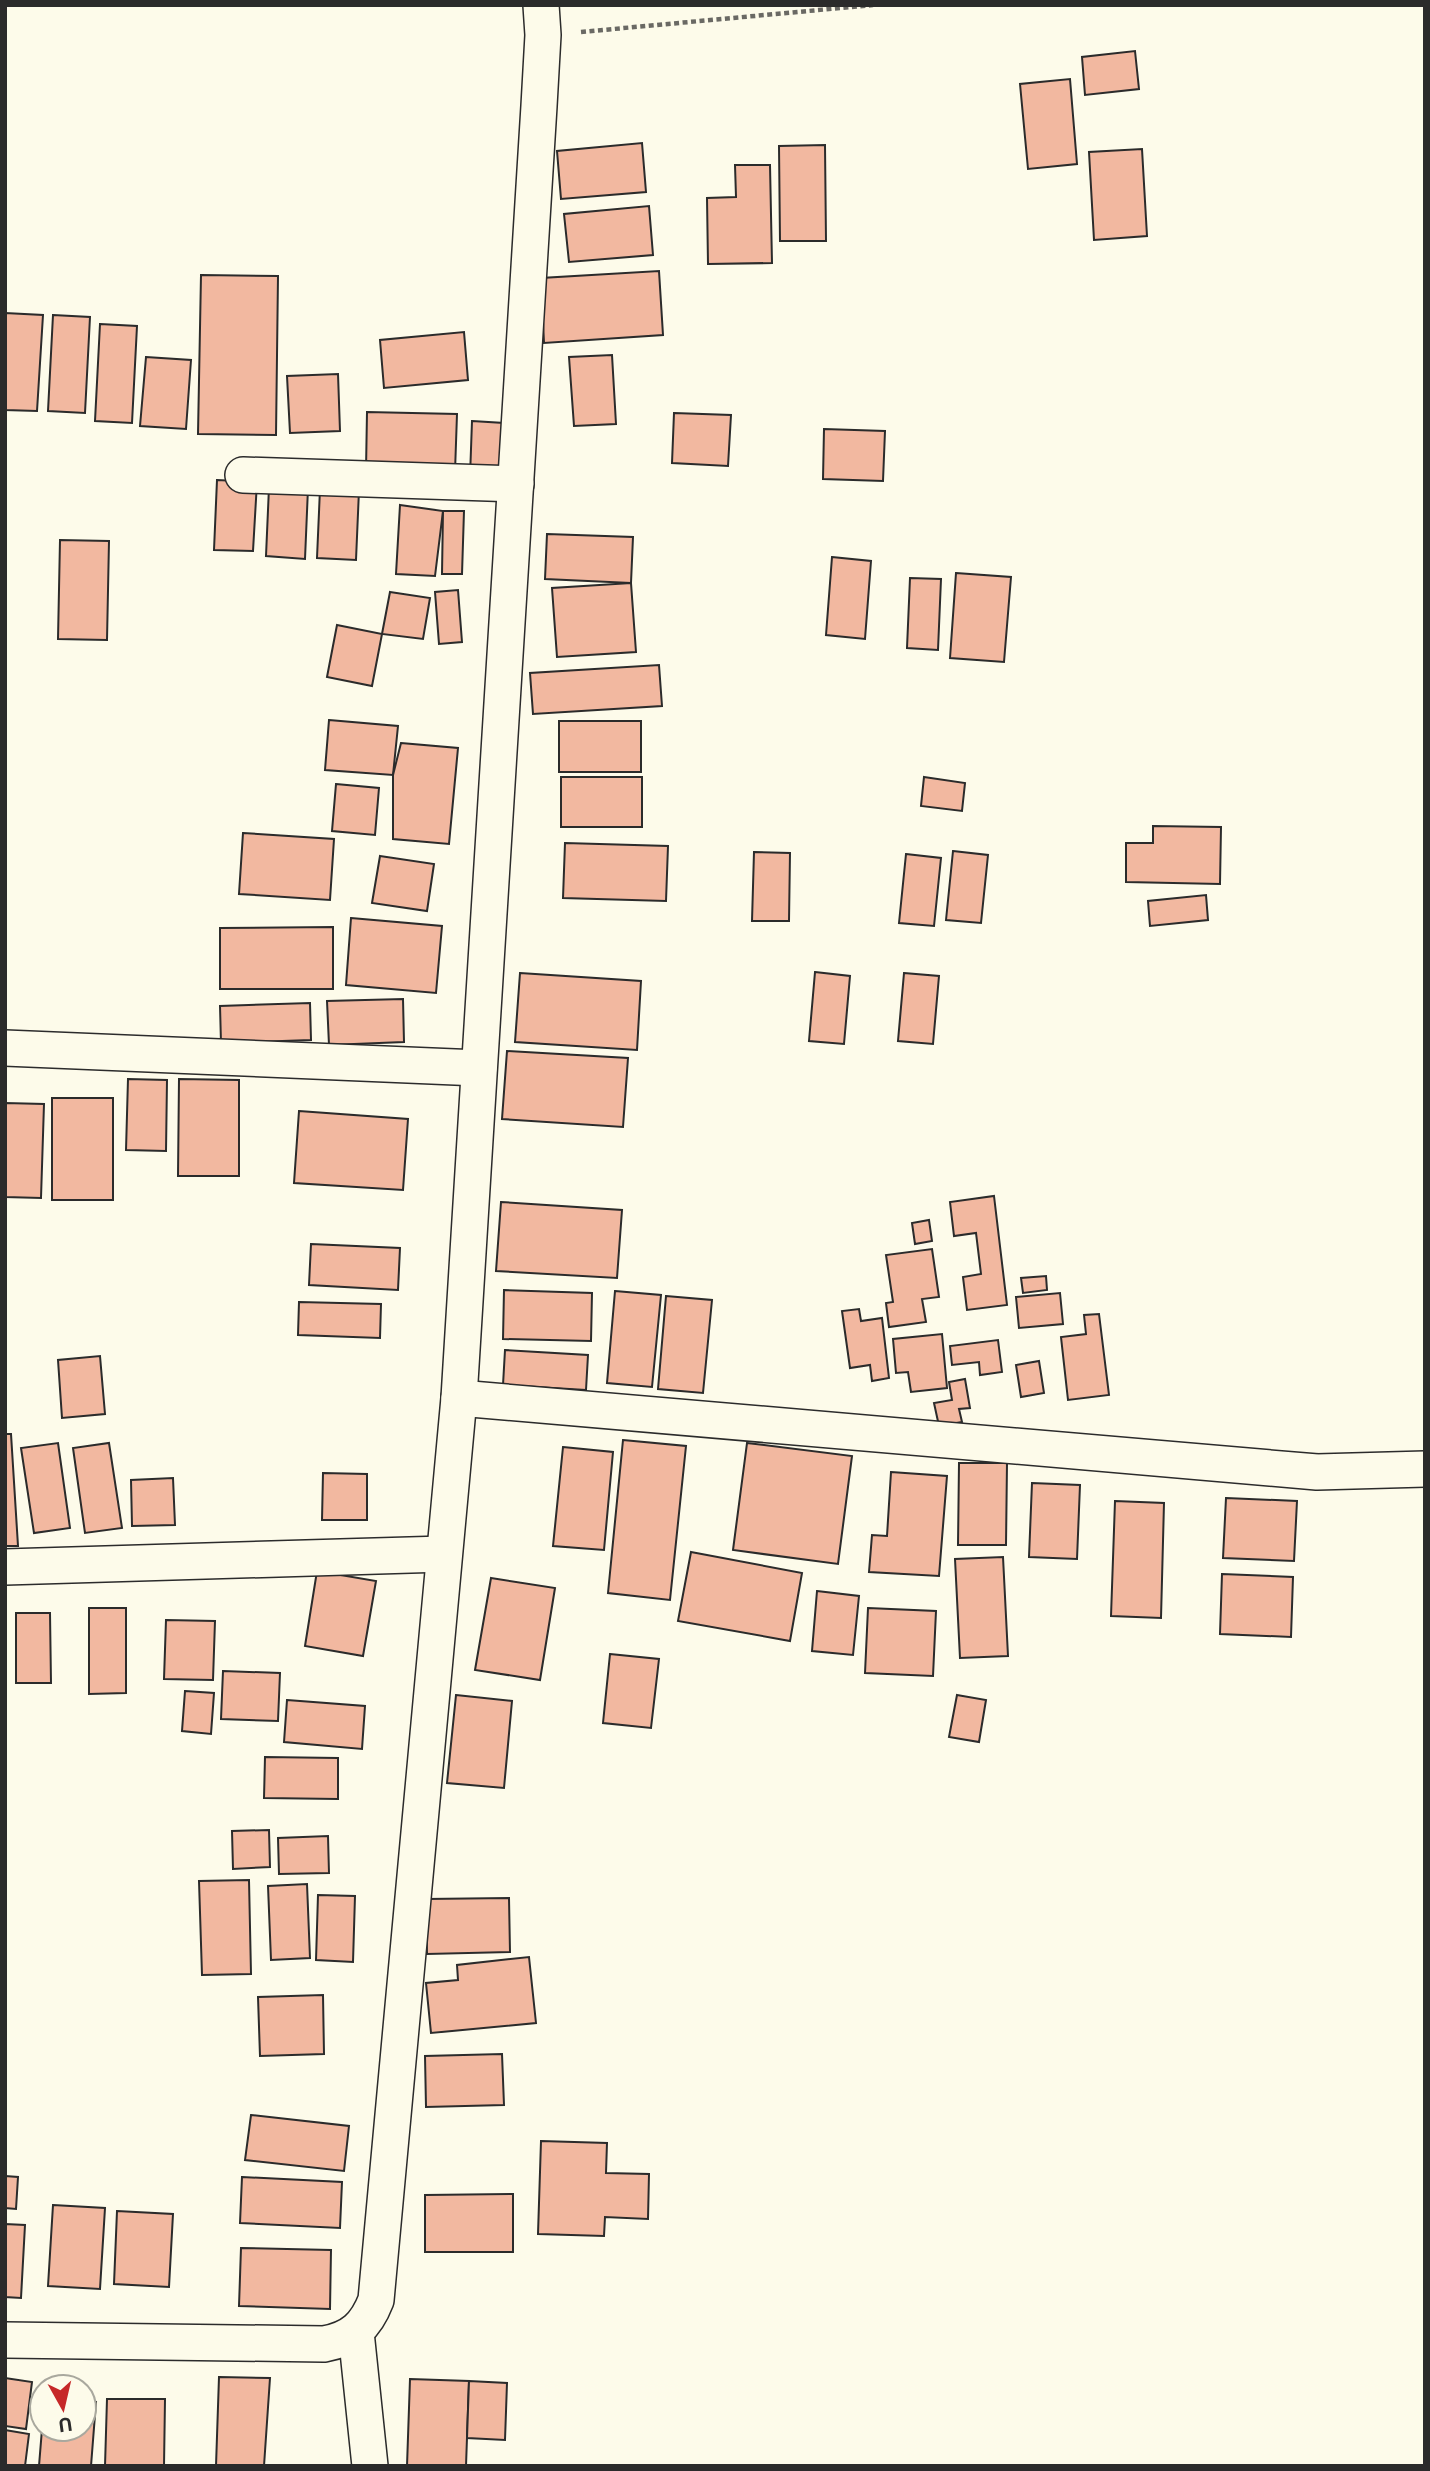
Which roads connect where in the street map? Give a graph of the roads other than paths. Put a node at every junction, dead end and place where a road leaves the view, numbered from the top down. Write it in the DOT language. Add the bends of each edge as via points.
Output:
graph roads {
  1 [pos="542,20"];
  2 [pos="243,475"];
  3 [pos="516,484"];
  4 [pos="5,1048"];
  5 [pos="479,1068"];
  6 [pos="459,1398"];
  7 [pos="1425,1469"];
  8 [pos="444,1554"];
  9 [pos="5,1567"];
  10 [pos="356,2332"];
  11 [pos="5,2340"];
  12 [pos="370,2466"];
  1 -- 3 [label="street"];
  2 -- 3 [label="street"];
  3 -- 5 [label="street"];
  4 -- 5 [label="street"];
  5 -- 6 [label="street"];
  6 -- 7 [label="street" via="1317,1472"];
  6 -- 8 [label="street"];
  8 -- 9 [label="street"];
  8 -- 10 [label="street" via="376,2300"];
  10 -- 11 [label="street" via="324,2344"];
  10 -- 12 [label="street"];
}
